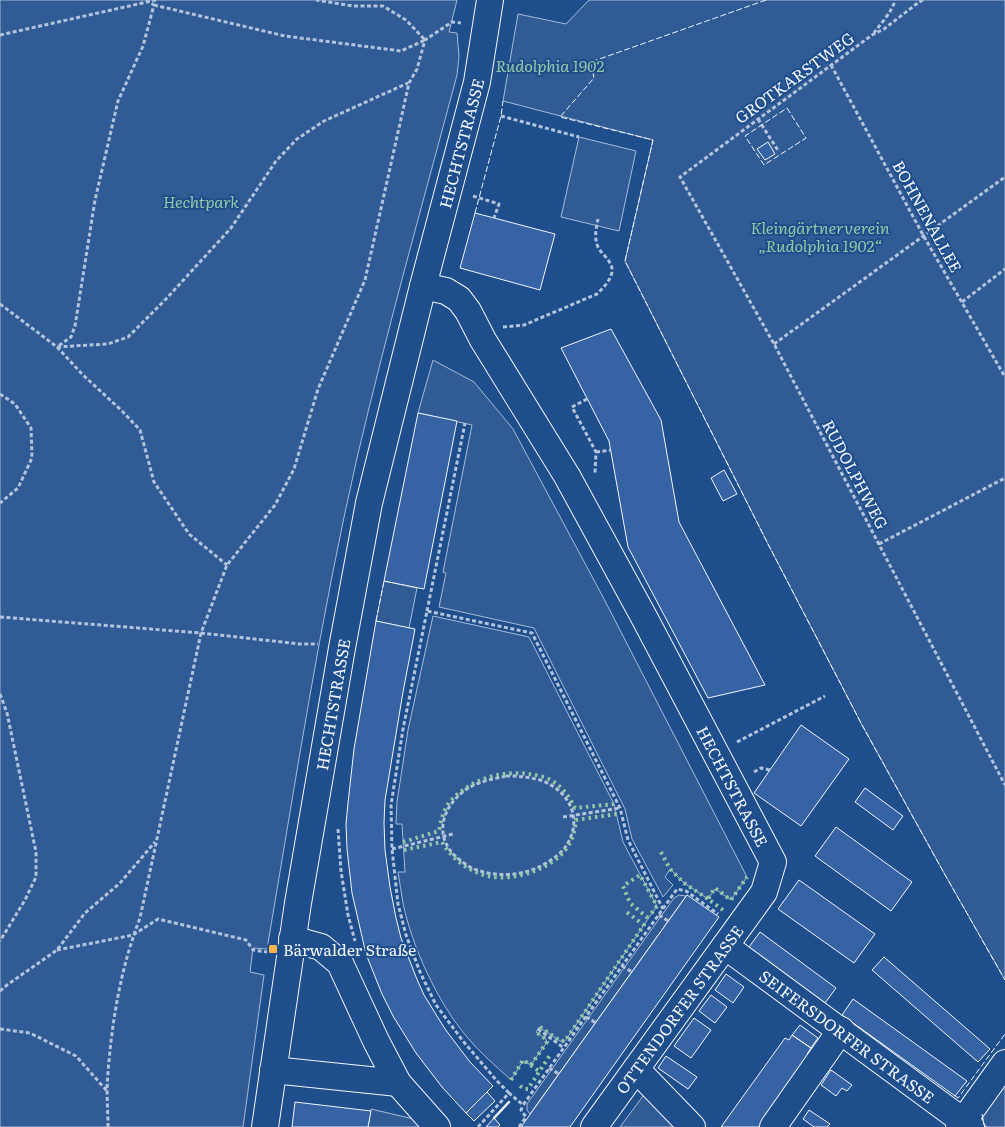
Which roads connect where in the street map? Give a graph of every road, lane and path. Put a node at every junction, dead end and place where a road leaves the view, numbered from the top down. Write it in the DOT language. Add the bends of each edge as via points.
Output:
graph roads {
  1 [pos="148,0"];
  2 [pos="156,0"];
  3 [pos="316,0"];
  4 [pos="490,0"];
  5 [pos="895,0"];
  6 [pos="923,0"];
  7 [pos="154,5"];
  8 [pos="463,23"];
  9 [pos="0,35"];
  10 [pos="872,35"];
  11 [pos="425,40"];
  12 [pos="831,65"];
  13 [pos="408,83"];
  14 [pos="501,116"];
  15 [pos="758,119"];
  16 [pos="579,137"];
  17 [pos="779,152"];
  18 [pos="680,177"];
  19 [pos="1005,177"];
  20 [pos="470,195"];
  21 [pos="494,218"];
  22 [pos="598,220"];
  23 [pos="923,235"];
  24 [pos="1005,269"];
  25 [pos="423,286"];
  26 [pos="962,302"];
  27 [pos="0,304"];
  28 [pos="478,329"];
  29 [pos="774,344"];
  30 [pos="57,347"];
  31 [pos="1005,378"];
  32 [pos="0,394"];
  33 [pos="587,399"];
  34 [pos="465,423"];
  35 [pos="611,450"];
  36 [pos="596,452"];
  37 [pos="567,476"];
  38 [pos="1005,478"];
  39 [pos="0,503"];
  40 [pos="879,544"];
  41 [pos="227,565"];
  42 [pos="427,611"];
  43 [pos="0,617"];
  44 [pos="201,633"];
  45 [pos="322,645"];
  46 [pos="0,694"];
  47 [pos="825,696"];
  48 [pos="715,753"];
  49 [pos="1005,785"];
  50 [pos="620,808"];
  51 [pos="574,815"];
  52 [pos="563,817"];
  53 [pos="338,822"];
  54 [pos="453,834"];
  55 [pos="443,837"];
  56 [pos="157,841"];
  57 [pos="392,849"];
  58 [pos="764,892"];
  59 [pos="663,909"];
  60 [pos="659,915"];
  61 [pos="668,921"];
  62 [pos="133,935"];
  63 [pos="732,937"];
  64 [pos="0,941"];
  65 [pos="355,944"];
  66 [pos="282,946"];
  67 [pos="57,950"];
  68 [pos="622,966"];
  69 [pos="632,972"];
  70 [pos="0,991"];
  71 [pos="586,1016"];
  72 [pos="596,1024"];
  73 [pos="0,1029"];
  74 [pos="538,1029"];
  75 [pos="841,1030"];
  76 [pos="564,1048"];
  77 [pos="1005,1063"];
  78 [pos="550,1068"];
  79 [pos="636,1069"];
  80 [pos="273,1070"];
  81 [pos="559,1074"];
  82 [pos="398,1083"];
  83 [pos="108,1092"];
  84 [pos="509,1093"];
  85 [pos="524,1104"];
  86 [pos="964,1125"];
  87 [pos="108,1127"];
  88 [pos="266,1127"];
  89 [pos="437,1127"];
  90 [pos="478,1127"];
  91 [pos="519,1127"];
  92 [pos="594,1127"];
  93 [pos="692,1127"];
  94 [pos="773,1127"];
  1 -- 2 [label="path"];
  1 -- 7 [label="path"];
  1 -- 9 [label="path"];
  3 -- 11 [label="path" via="353,6 383,6 406,20"];
  4 -- 25 [label="street, HECHTSTRASSE" via="477,82"];
  5 -- 10 [label="path"];
  6 -- 10 [label="path, GROTKARSTWEG"];
  7 -- 11 [label="path" via="285,36 400,51"];
  7 -- 30 [label="path" via="143,46 118,101 95,200 75,326 71,337"];
  8 -- 11 [label="path" via="452,22"];
  10 -- 12 [label="path, GROTKARSTWEG"];
  11 -- 13 [label="path" via="417,69"];
  12 -- 15 [label="path, GROTKARSTWEG"];
  12 -- 23 [label="path, BOHNENALLEE"];
  13 -- 30 [label="path" via="324,122 297,139 276,161 231,228 128,337 108,344"];
  13 -- 41 [label="path" via="364,280 318,389 294,469 275,505"];
  14 -- 16 [label="path"];
  15 -- 17 [label="path"];
  15 -- 18 [label="path, GROTKARSTWEG"];
  18 -- 29 [label="path, RUDOLPHWEG"];
  19 -- 23 [label="path"];
  20 -- 21 [label="path" via="498,204"];
  22 -- 28 [label="path" via="595,234 603,255 611,264 612,273 597,294 524,324"];
  23 -- 26 [label="path, BOHNENALLEE"];
  23 -- 29 [label="path"];
  24 -- 26 [label="path"];
  25 -- 28 [label="street, HECHTSTRASSE" via="446,291 459,299"];
  25 -- 66 [label="street, HECHTSTRASSE" via="369,503"];
  26 -- 31 [label="path, BOHNENALLEE"];
  27 -- 30 [label="path"];
  28 -- 37 [label="street, HECHTSTRASSE"];
  29 -- 40 [label="path, RUDOLPHWEG"];
  30 -- 41 [label="path" via="140,430 154,482 189,534"];
  32 -- 39 [label="path" via="15,404 32,428 32,458 18,488"];
  33 -- 36 [label="path" via="572,407"];
  34 -- 42 [label="path"];
  35 -- 36 [label="path"];
  36 -- 37 [label="path" via="595,474"];
  37 -- 48 [label="street, HECHTSTRASSE"];
  38 -- 40 [label="path"];
  40 -- 49 [label="path, RUDOLPHWEG"];
  41 -- 44 [label="path"];
  42 -- 50 [label="path" via="532,633"];
  42 -- 57 [label="path" via="391,805"];
  43 -- 44 [label="path"];
  44 -- 45 [label="path"];
  44 -- 56 [label="path"];
  46 -- 64 [label="path" via="7,713 36,852 36,877"];
  47 -- 48 [label="path"];
  48 -- 58 [label="street, HECHTSTRASSE" via="773,862"];
  50 -- 51 [label="path"];
  50 -- 59 [label="path" via="628,840"];
  51 -- 52 [label="path"];
  51 -- 55 [label="path" via="566,847 545,864 521,873 504,875 475,870 450,850"];
  51 -- 55 [label="path" via="564,796 554,787 524,776 506,776 464,790 450,804 444,817"];
  53 -- 65 [label="path" via="341,871"];
  54 -- 55 [label="path"];
  55 -- 57 [label="path"];
  56 -- 62 [label="path" via="140,918"];
  56 -- 67 [label="path" via="120,882 85,913"];
  57 -- 84 [label="path" via="398,904 420,972 436,1005"];
  58 -- 63 [label="street, OTTENDORFER STRASSE"];
  59 -- 60 [label="path"];
  59 -- 63 [label="path" via="677,889 686,891"];
  60 -- 61 [label="path"];
  60 -- 68 [label="path"];
  62 -- 66 [label="path" via="158,919 246,940 253,950"];
  62 -- 67 [label="path"];
  62 -- 83 [label="path" via="118,994"];
  63 -- 75 [label="street, SEIFERSDORFER STRASSE"];
  63 -- 79 [label="street, OTTENDORFER STRASSE"];
  66 -- 80 [label="street, HECHTSTRASSE"];
  66 -- 82 [label="street" via="321,946 340,963"];
  67 -- 70 [label="path"];
  68 -- 69 [label="path"];
  68 -- 71 [label="path"];
  71 -- 72 [label="path"];
  71 -- 76 [label="path"];
  73 -- 83 [label="path" via="30,1033 76,1056"];
  74 -- 76 [label="path"];
  75 -- 86 [label="street, SEIFERSDORFER STRASSE"];
  75 -- 94 [label="street"];
  76 -- 78 [label="path"];
  77 -- 86 [label="street"];
  78 -- 81 [label="path"];
  78 -- 85 [label="path"];
  79 -- 92 [label="street, OTTENDORFER STRASSE"];
  79 -- 93 [label="street"];
  80 -- 82 [label="street"];
  80 -- 88 [label="street, HECHTSTRASSE"];
  82 -- 89 [label="street"];
  83 -- 87 [label="path"];
  84 -- 85 [label="path"];
  84 -- 90 [label="path"];
  85 -- 91 [label="path" via="521,1110 526,1117"];
}
